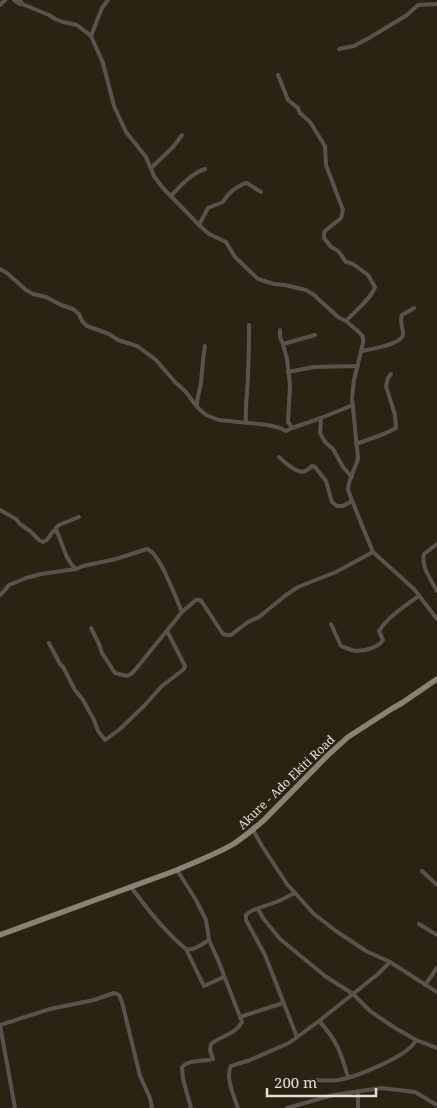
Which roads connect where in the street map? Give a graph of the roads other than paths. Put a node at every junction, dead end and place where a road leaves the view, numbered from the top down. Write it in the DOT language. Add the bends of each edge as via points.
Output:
graph roads {
  1 [pos="5,0"];
  2 [pos="14,0"];
  3 [pos="108,0"];
  4 [pos="21,2"];
  5 [pos="437,4"];
  6 [pos="0,5"];
  7 [pos="91,36"];
  8 [pos="339,49"];
  9 [pos="278,75"];
  10 [pos="182,136"];
  11 [pos="151,168"];
  12 [pos="205,168"];
  13 [pos="261,192"];
  14 [pos="171,196"];
  15 [pos="199,225"];
  16 [pos="0,269"];
  17 [pos="414,308"];
  18 [pos="346,321"];
  19 [pos="249,324"];
  20 [pos="280,330"];
  21 [pos="315,335"];
  22 [pos="283,344"];
  23 [pos="205,346"];
  24 [pos="362,351"];
  25 [pos="358,366"];
  26 [pos="288,372"];
  27 [pos="391,374"];
  28 [pos="353,405"];
  29 [pos="197,407"];
  30 [pos="321,418"];
  31 [pos="246,422"];
  32 [pos="292,428"];
  33 [pos="356,444"];
  34 [pos="279,457"];
  35 [pos="352,477"];
  36 [pos="352,501"];
  37 [pos="0,510"];
  38 [pos="79,517"];
  39 [pos="57,532"];
  40 [pos="437,544"];
  41 [pos="373,552"];
  42 [pos="76,569"];
  43 [pos="437,591"];
  44 [pos="0,595"];
  45 [pos="419,596"];
  46 [pos="182,612"];
  47 [pos="437,619"];
  48 [pos="331,624"];
  49 [pos="91,628"];
  50 [pos="167,631"];
  51 [pos="49,643"];
  52 [pos="437,679"];
  53 [pos="253,830"];
  54 [pos="178,870"];
  55 [pos="422,871"];
  56 [pos="437,885"];
  57 [pos="131,886"];
  58 [pos="295,893"];
  59 [pos="258,909"];
  60 [pos="418,924"];
  61 [pos="0,935"];
  62 [pos="437,935"];
  63 [pos="209,940"];
  64 [pos="186,949"];
  65 [pos="390,962"];
  66 [pos="437,968"];
  67 [pos="224,977"];
  68 [pos="426,985"];
  69 [pos="437,992"];
  70 [pos="353,994"];
  71 [pos="283,1003"];
  72 [pos="240,1016"];
  73 [pos="319,1021"];
  74 [pos="297,1037"];
  75 [pos="416,1040"];
  76 [pos="437,1048"];
  77 [pos="348,1077"];
  78 [pos="311,1080"];
  79 [pos="358,1091"];
  80 [pos="437,1105"];
  81 [pos="15,1108"];
  82 [pos="152,1108"];
  83 [pos="191,1108"];
  84 [pos="238,1108"];
  85 [pos="286,1108"];
  86 [pos="358,1108"];
  1 -- 6 [label="street"];
  2 -- 4 [label="street"];
  3 -- 7 [label="street"];
  4 -- 7 [label="street" via="63,22 77,25"];
  5 -- 8 [label="street" via="418,5 369,38"];
  7 -- 11 [label="street" via="103,63 118,116"];
  9 -- 18 [label="street" via="288,100 310,122 326,146 326,165 343,210 340,218 325,231 324,238 346,262 368,275 375,288"];
  10 -- 11 [label="street"];
  11 -- 14 [label="street"];
  12 -- 14 [label="street"];
  13 -- 15 [label="street" via="247,183 243,184 223,202 208,208"];
  14 -- 15 [label="street"];
  15 -- 18 [label="street" via="208,234 226,242 258,279 306,290"];
  16 -- 29 [label="street" via="33,294 73,309 87,326 140,348 156,360"];
  17 -- 24 [label="street" via="402,315 403,336 400,340"];
  18 -- 24 [label="street" via="363,337"];
  19 -- 31 [label="street"];
  20 -- 22 [label="street"];
  21 -- 22 [label="street"];
  22 -- 26 [label="street"];
  23 -- 29 [label="street"];
  24 -- 25 [label="street"];
  25 -- 26 [label="street" via="314,367"];
  25 -- 28 [label="street"];
  26 -- 32 [label="street" via="288,422"];
  27 -- 33 [label="street" via="386,386 396,428"];
  28 -- 30 [label="street"];
  28 -- 33 [label="street"];
  29 -- 31 [label="street" via="215,419"];
  30 -- 32 [label="street"];
  30 -- 35 [label="street" via="320,433 324,442 333,449"];
  31 -- 32 [label="street" via="286,431"];
  33 -- 35 [label="street" via="358,458"];
  34 -- 36 [label="street" via="302,472 315,467 326,481 332,502 337,506"];
  35 -- 36 [label="street" via="348,485"];
  36 -- 41 [label="street"];
  37 -- 39 [label="street" via="43,542"];
  38 -- 39 [label="street" via="59,525"];
  39 -- 42 [label="street" via="68,559"];
  40 -- 43 [label="street" via="424,554 423,559"];
  41 -- 45 [label="street"];
  41 -- 46 [label="street" via="286,594 231,635 223,634 200,600"];
  42 -- 44 [label="street" via="26,578 9,585"];
  42 -- 46 [label="street" via="150,550 158,560"];
  45 -- 47 [label="street"];
  45 -- 48 [label="street" via="382,626 379,631 381,643 366,650 356,651 341,646"];
  46 -- 50 [label="street"];
  49 -- 50 [label="street" via="115,673 127,676"];
  50 -- 51 [label="street" via="182,658 184,669 105,740"];
  52 -- 53 [label="main road, Akure - Ado Ekiti Road" via="348,737"];
  53 -- 54 [label="main road, Akure - Ado Ekiti Road" via="227,847"];
  53 -- 58 [label="street"];
  54 -- 57 [label="main road, Akure - Ado Ekiti Road"];
  54 -- 63 [label="street" via="206,920"];
  55 -- 56 [label="street"];
  57 -- 61 [label="main road, Akure - Ado Ekiti Road"];
  57 -- 64 [label="street" via="144,906"];
  58 -- 59 [label="street"];
  58 -- 65 [label="street" via="336,931"];
  59 -- 70 [label="street" via="280,939"];
  59 -- 71 [label="street" via="248,912 246,920"];
  60 -- 62 [label="street"];
  63 -- 64 [label="street" via="193,949"];
  63 -- 67 [label="street"];
  64 -- 67 [label="street" via="204,986"];
  65 -- 68 [label="street"];
  65 -- 70 [label="street"];
  66 -- 68 [label="street"];
  67 -- 72 [label="street"];
  68 -- 69 [label="street"];
  70 -- 73 [label="street"];
  70 -- 75 [label="street" via="370,1010"];
  71 -- 72 [label="street"];
  71 -- 74 [label="street"];
  72 -- 83 [label="street" via="240,1027 211,1044 212,1059 182,1066"];
  73 -- 74 [label="street"];
  73 -- 77 [label="street" via="335,1041"];
  74 -- 84 [label="street" via="270,1052 231,1066 229,1078"];
  75 -- 76 [label="street"];
  75 -- 77 [label="street" via="409,1049 388,1062"];
  77 -- 78 [label="street"];
  79 -- 80 [label="street" via="381,1088 416,1092"];
  79 -- 85 [label="street"];
  79 -- 86 [label="street"];
  81 -- 82 [label="street" via="0,1025 114,993 122,1002 140,1076"];
}
